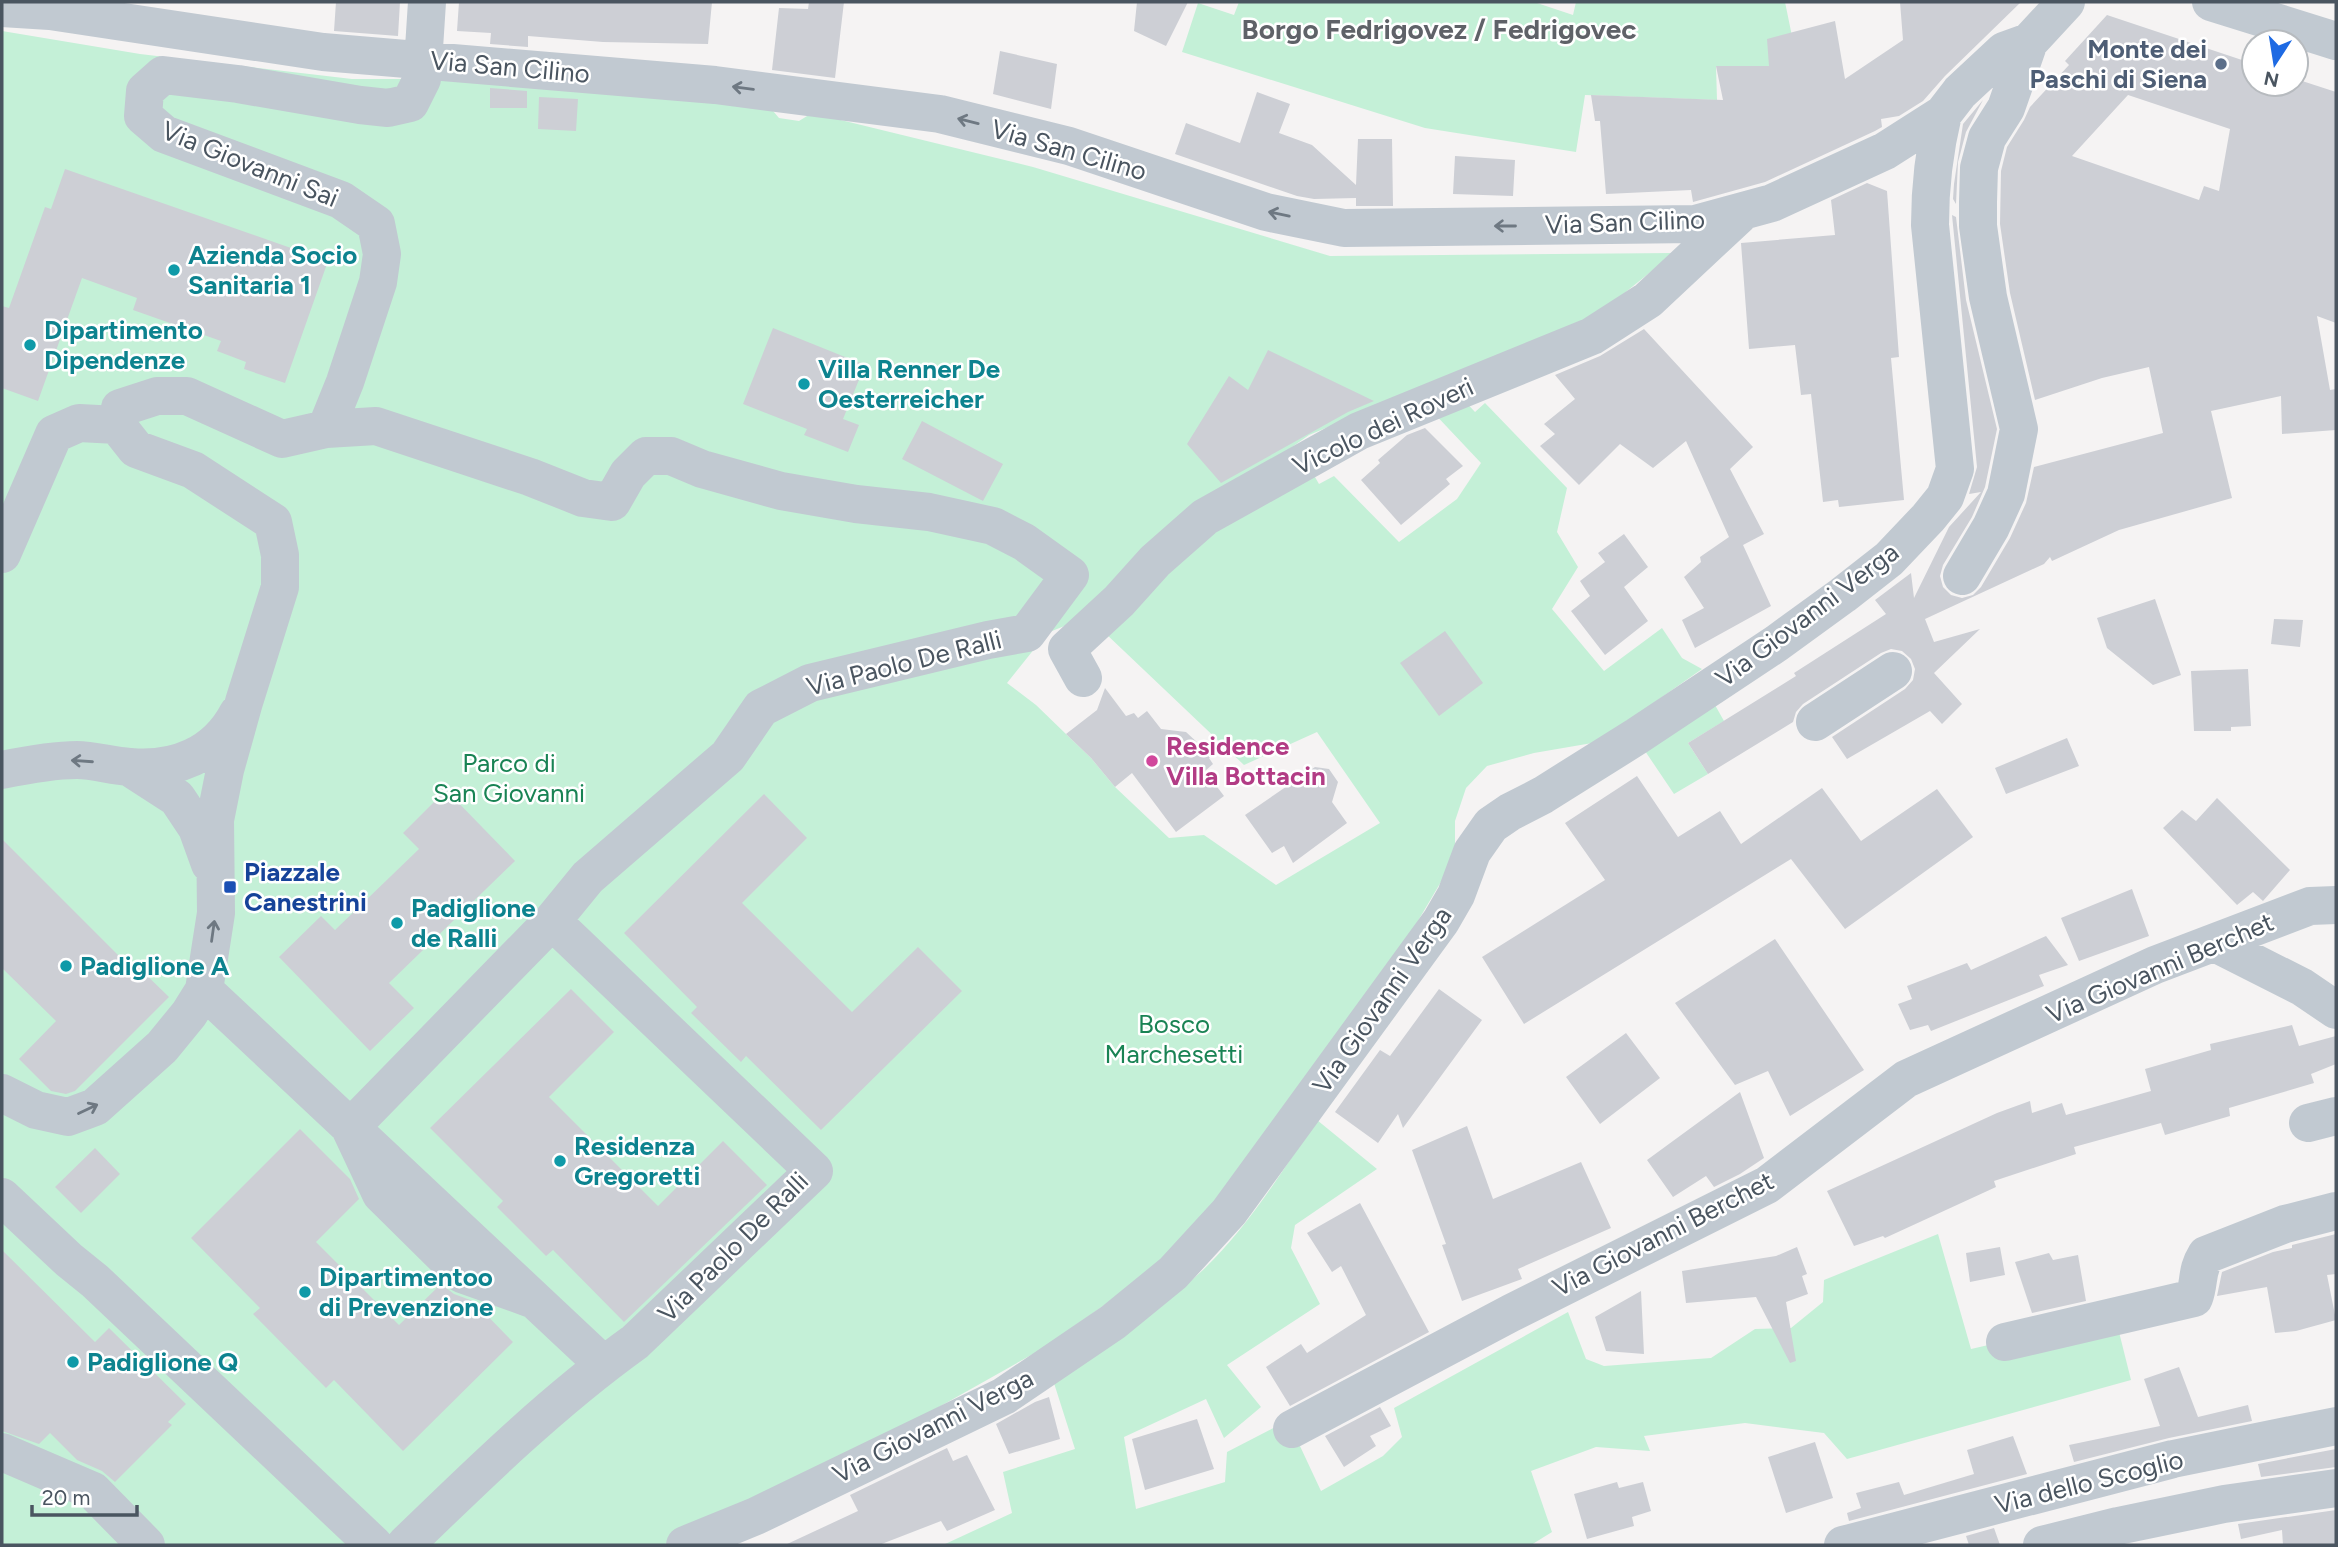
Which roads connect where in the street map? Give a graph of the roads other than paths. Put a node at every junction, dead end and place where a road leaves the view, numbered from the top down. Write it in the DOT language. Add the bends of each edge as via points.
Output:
graph roads {
  1 [pos="427,2"];
  2 [pos="2066,2"];
  3 [pos="2211,2"];
  4 [pos="51,6"];
  5 [pos="2,8"];
  6 [pos="2336,41"];
  7 [pos="2029,42"];
  8 [pos="424,59"];
  9 [pos="1943,114"];
  10 [pos="1743,211"];
  11 [pos="117,425"];
  12 [pos="326,429"];
  13 [pos="2,554"];
  14 [pos="1962,576"];
  15 [pos="1893,671"];
  16 [pos="1083,678"];
  17 [pos="244,702"];
  18 [pos="1815,723"];
  19 [pos="129,767"];
  20 [pos="2,770"];
  21 [pos="214,873"];
  22 [pos="2336,905"];
  23 [pos="552,921"];
  24 [pos="2215,943"];
  25 [pos="204,989"];
  26 [pos="2336,1010"];
  27 [pos="2,1093"];
  28 [pos="350,1128"];
  29 [pos="2,1196"];
  30 [pos="2336,1211"];
  31 [pos="2005,1342"];
  32 [pos="604,1365"];
  33 [pos="2336,1426"];
  34 [pos="1292,1429"];
  35 [pos="2,1452"];
  36 [pos="2336,1488"];
  37 [pos="146,1545"];
  38 [pos="374,1545"];
  39 [pos="405,1545"];
  40 [pos="685,1545"];
  41 [pos="1843,1545"];
  42 [pos="2042,1545"];
  1 -- 8 [label="street"];
  2 -- 7 [label="street, Via San Cilino"];
  3 -- 6 [label="street"];
  4 -- 5 [label="street, Via San Cilino"];
  4 -- 8 [label="street, Via San Cilino" via="323,52"];
  7 -- 9 [label="street, Via San Cilino" via="2004,51"];
  7 -- 14 [label="street" via="2006,108 1987,138 1979,168 1978,202 1988,297 2018,429 2006,494"];
  10 -- 8 [label="street, Via San Cilino, one-way" via="1695,224 1344,228 1266,212 1069,146 940,114 715,85"];
  8 -- 12 [label="street, Via Giovanni Sai" via="422,79 410,103 388,108 163,75 145,91 143,116 163,134 341,200 376,224 382,254 378,282"];
  9 -- 10 [label="street, Via San Cilino" via="1885,151 1772,203"];
  9 -- 40 [label="street, Via Giovanni Verga" via="1934,153 1930,225 1955,469 1944,497 1928,518 1889,559 1777,643 1491,825 1472,852 1441,921 1230,1212 1173,1273 1113,1322 1004,1396 756,1516"];
  10 -- 16 [label="street, Vicolo dei Roveri" via="1648,300 1592,336 1359,431 1205,517 1068,649"];
  11 -- 12 [label="street" via="121,408 158,396 187,396 282,439"];
  11 -- 13 [label="street" via="79,423 54,434"];
  11 -- 17 [label="street" via="136,449 193,470 273,522 280,587"];
  12 -- 23 [label="street, Via Paolo De Ralli" via="376,426 583,498 612,502 628,474 646,456 671,456 781,491 993,526 1070,575 1027,634 810,683 761,708 728,756 588,877"];
  15 -- 18 [label="street"];
  17 -- 19 [label="street" via="230,728 182,764"];
  17 -- 21 [label="street" via="215,820"];
  19 -- 20 [label="street, one-way" via="79,760"];
  19 -- 21 [label="street" via="177,799 197,828"];
  25 -- 21 [label="street, one-way" via="216,913"];
  22 -- 24 [label="street, Via Giovanni Berchet" via="2311,906"];
  23 -- 28 [label="street, Via Paolo De Ralli"];
  23 -- 32 [label="street, Via Paolo De Ralli" via="814,1171 635,1342"];
  24 -- 26 [label="street" via="2302,987"];
  24 -- 34 [label="street, Via Giovanni Berchet" via="2155,965 1906,1079 1767,1185"];
  27 -- 25 [label="street, one-way" via="36,1110 68,1117 95,1107 162,1047"];
  25 -- 28 [label="street"];
  28 -- 32 [label="street"];
  29 -- 38 [label="street"];
  30 -- 31 [label="street" via="2285,1224 2206,1255 2199,1266 2194,1298"];
  32 -- 39 [label="street, Via Paolo De Ralli" via="468,1483"];
  33 -- 41 [label="street, Via dello Scoglio" via="2173,1460"];
  35 -- 37 [label="street" via="93,1491"];
  36 -- 42 [label="street, Via dello Scoglio" via="2224,1504"];
}
